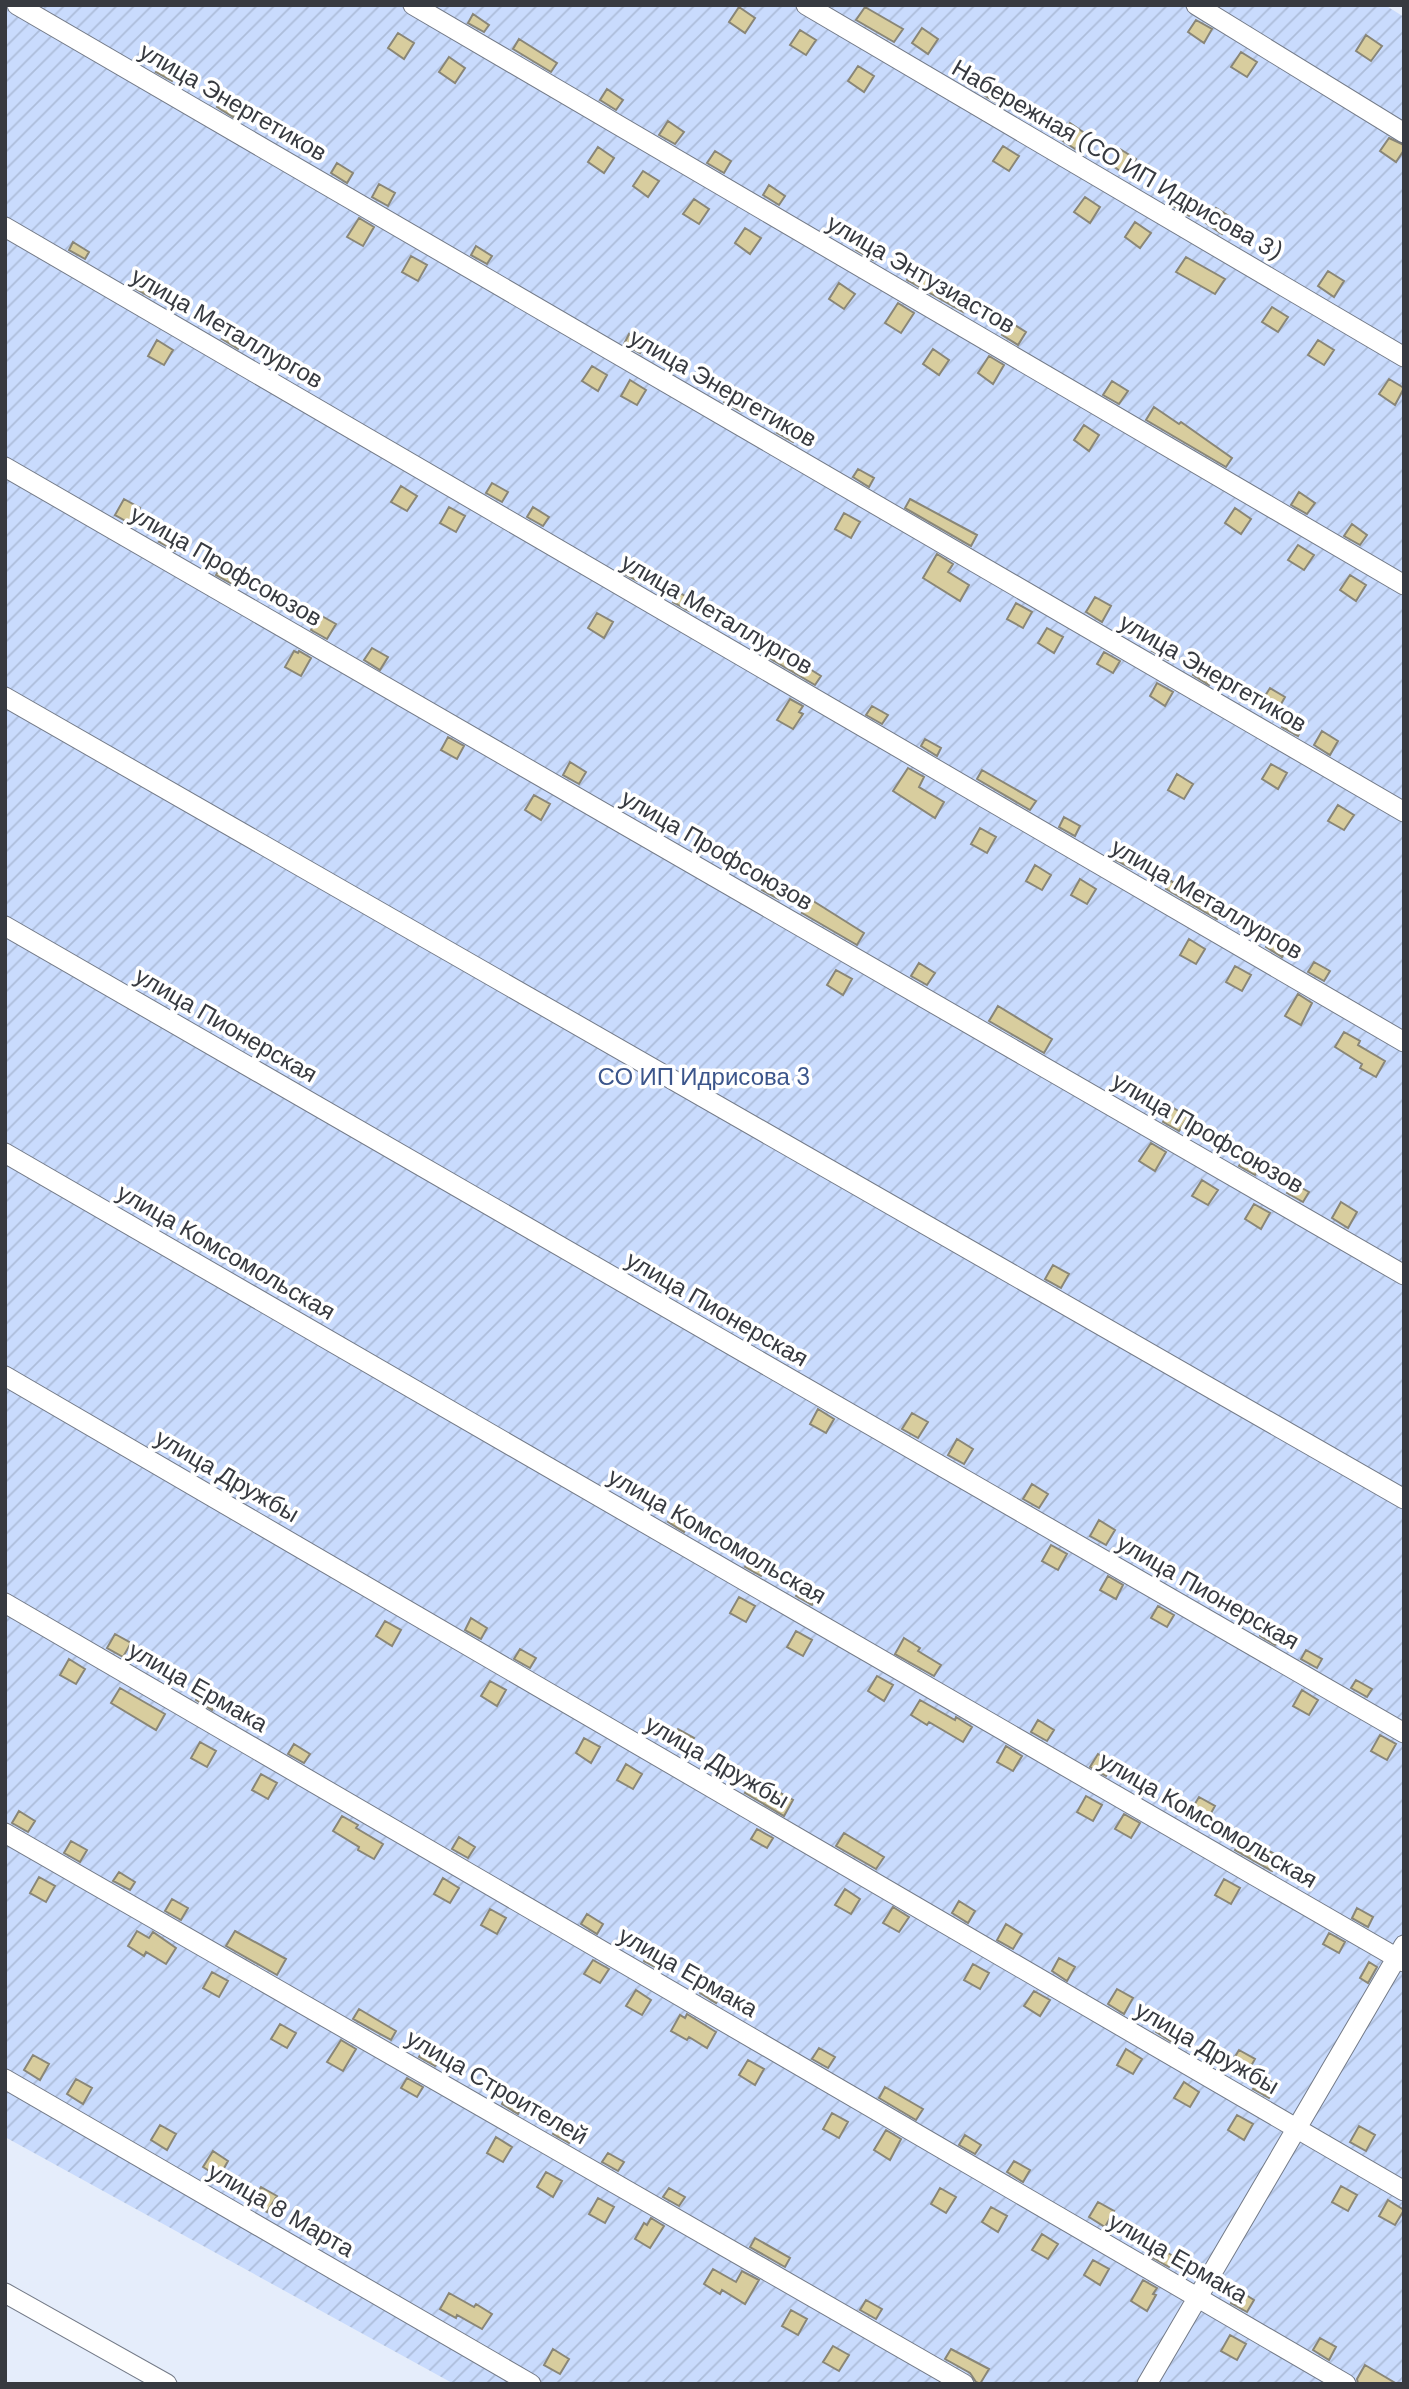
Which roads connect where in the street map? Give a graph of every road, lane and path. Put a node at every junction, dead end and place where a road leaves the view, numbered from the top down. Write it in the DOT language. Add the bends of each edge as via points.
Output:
graph roads {
  1 [pos="17,5"];
  2 [pos="413,5"];
  3 [pos="806,5"];
  4 [pos="1196,5"];
  5 [pos="1404,133"];
  6 [pos="5,227"];
  7 [pos="1404,357"];
  8 [pos="5,467"];
  9 [pos="1404,585"];
  10 [pos="5,697"];
  11 [pos="1404,812"];
  12 [pos="5,926"];
  13 [pos="1404,1042"];
  14 [pos="5,1153"];
  15 [pos="1404,1275"];
  16 [pos="5,1376"];
  17 [pos="1404,1499"];
  18 [pos="5,1603"];
  19 [pos="1404,1733"];
  20 [pos="5,1833"];
  21 [pos="1401,1955"];
  22 [pos="5,2079"];
  23 [pos="1296,2128"];
  24 [pos="1404,2191"];
  25 [pos="5,2292"];
  26 [pos="1199,2299"];
  27 [pos="167,2384"];
  28 [pos="531,2384"];
  29 [pos="964,2384"];
  30 [pos="1147,2384"];
  31 [pos="1346,2384"];
  1 -- 11 [label="street, улица Энергетиков"];
  2 -- 9 [label="street, улица Энтузиастов"];
  3 -- 7 [label="street, Набережная (СО ИП Идрисова 3)"];
  4 -- 5 [label="street"];
  6 -- 13 [label="street, улица Металлургов"];
  8 -- 15 [label="street, улица Профсоюзов"];
  10 -- 17 [label="street"];
  12 -- 19 [label="street, улица Пионерская"];
  14 -- 21 [label="street, улица Комсомольская"];
  16 -- 23 [label="street, улица Дружбы"];
  18 -- 26 [label="street, улица Ермака"];
  20 -- 29 [label="street, улица Строителей"];
  21 -- 23 [label="street"];
  22 -- 28 [label="street, улица 8 Марта"];
  23 -- 24 [label="street, улица Дружбы"];
  23 -- 26 [label="street"];
  25 -- 27 [label="street"];
  26 -- 30 [label="street"];
  26 -- 31 [label="street, улица Ермака"];
}
